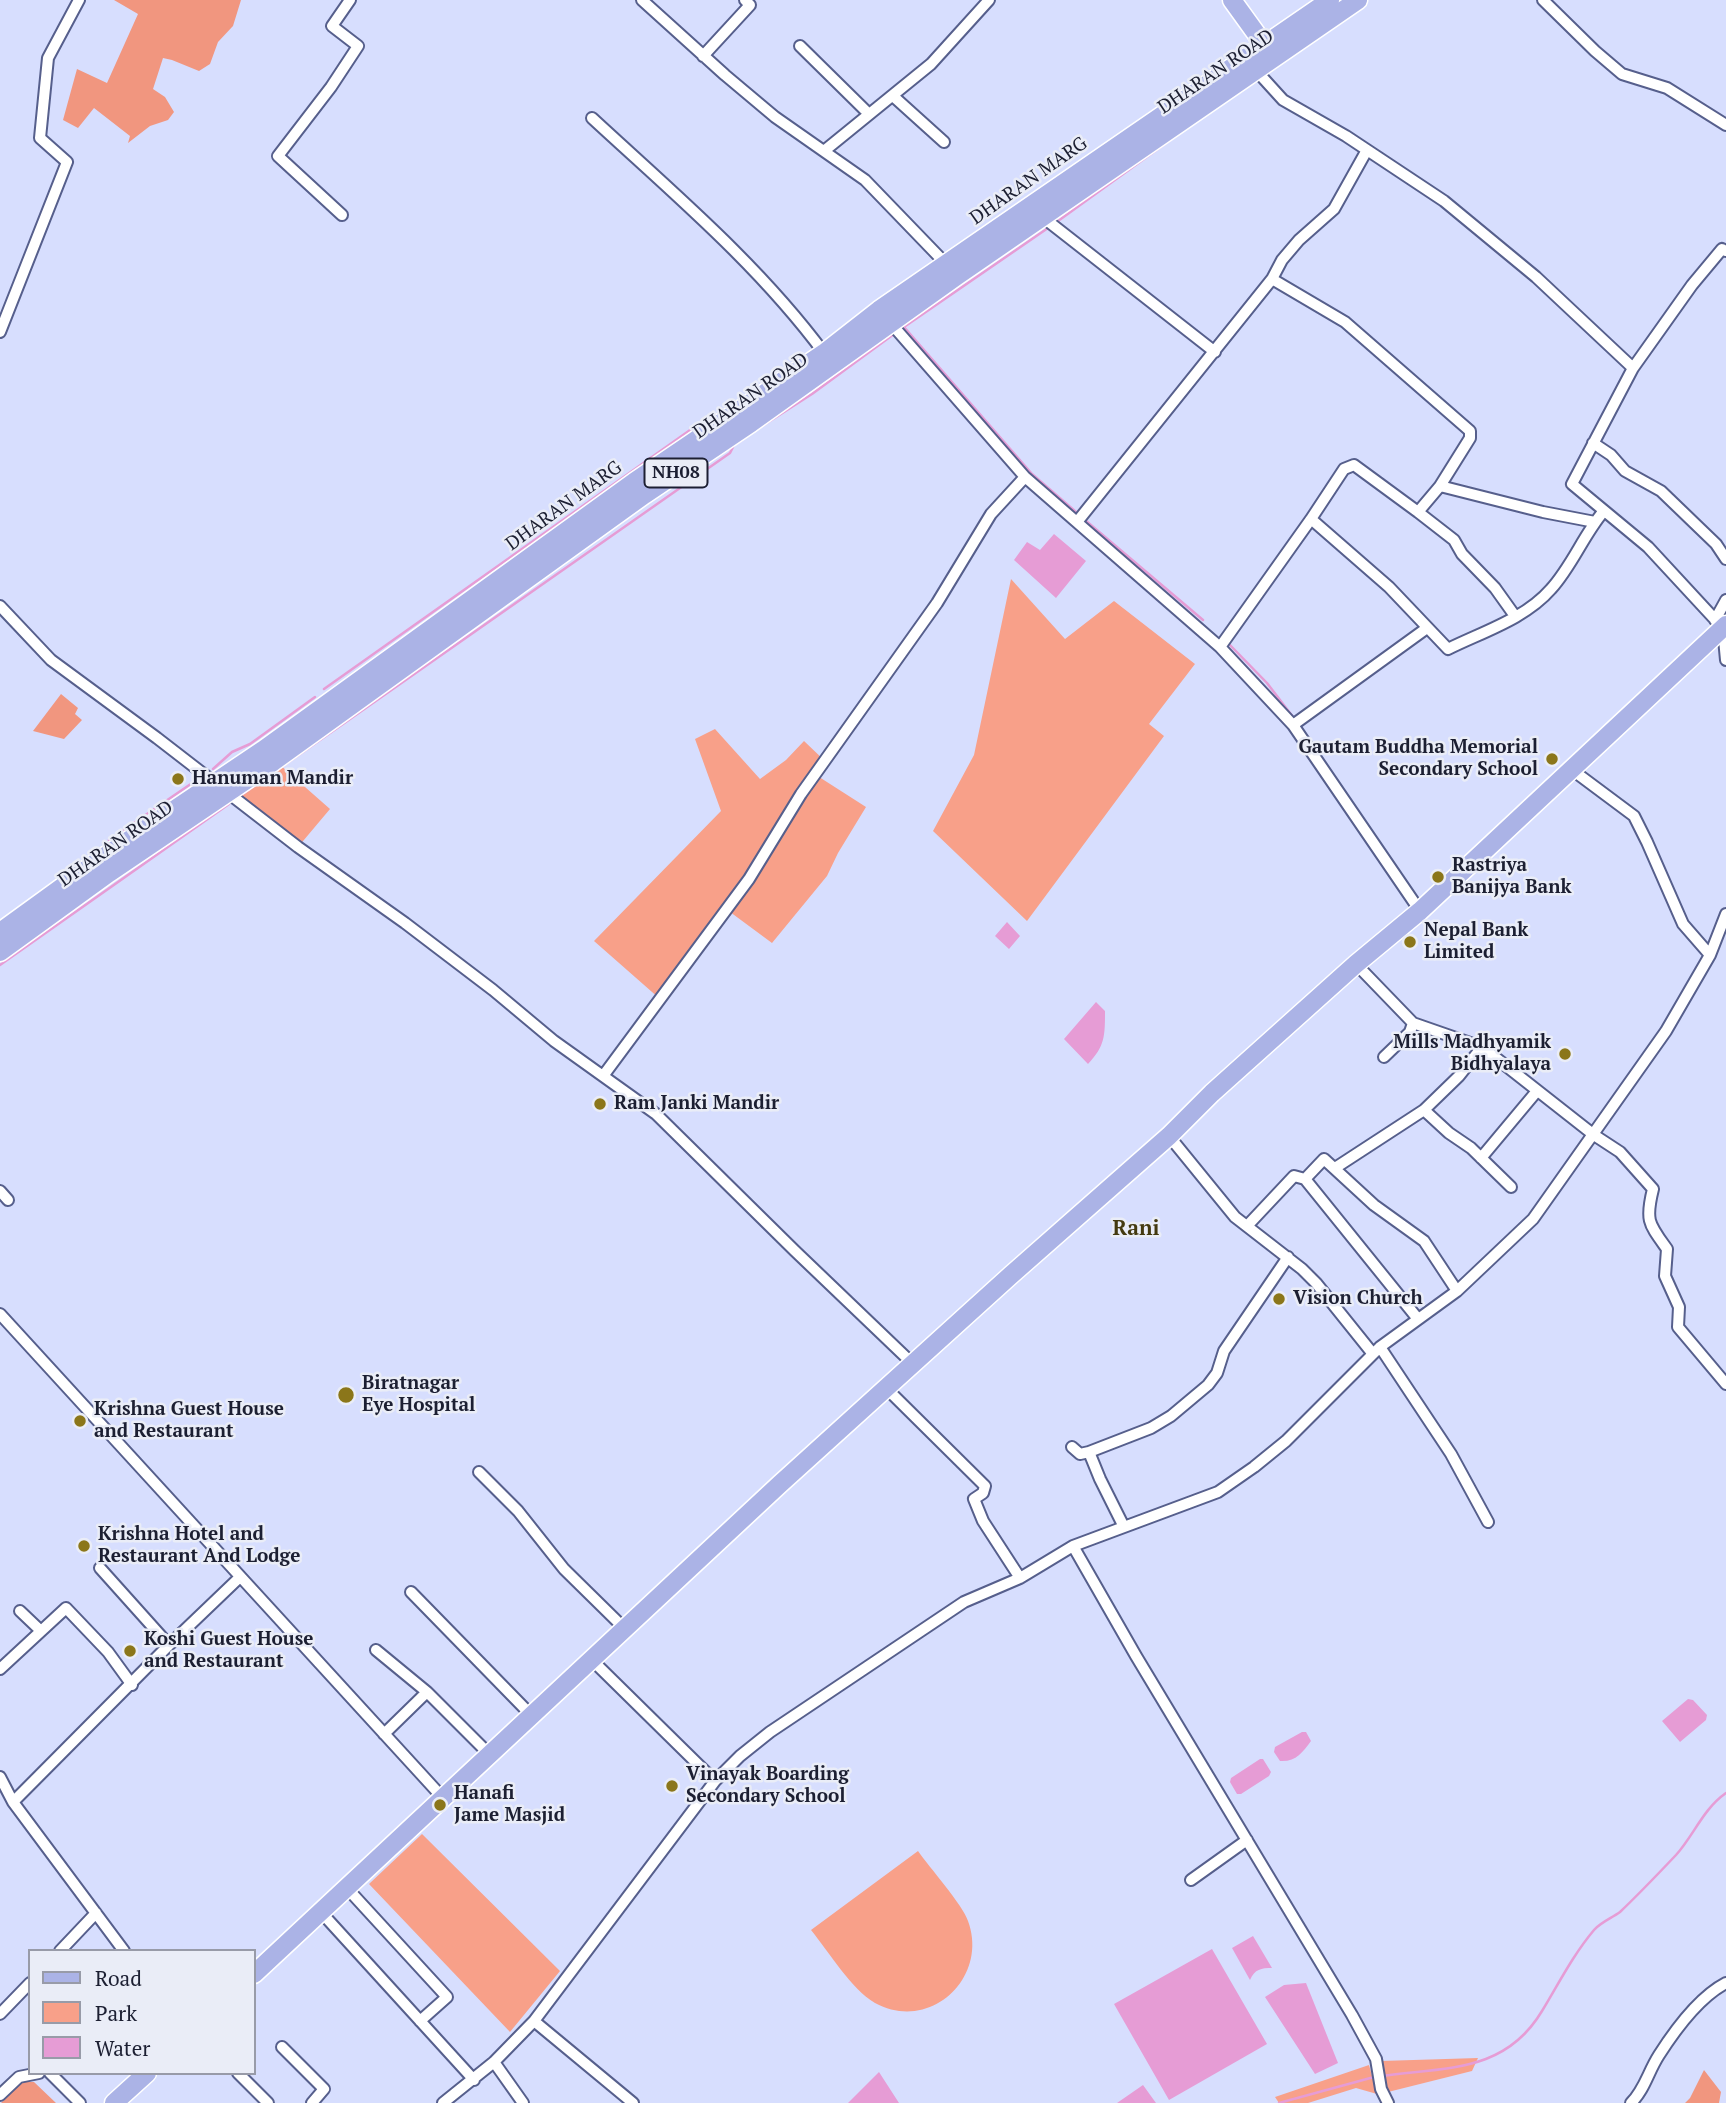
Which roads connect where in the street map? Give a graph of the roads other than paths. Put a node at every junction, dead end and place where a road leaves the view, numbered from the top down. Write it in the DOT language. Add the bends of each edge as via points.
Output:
graph roads {
  1 [pos="79,0"];
  2 [pos="350,0"];
  3 [pos="642,0"];
  4 [pos="745,0"];
  5 [pos="989,0"];
  6 [pos="1232,0"];
  7 [pos="1330,0"];
  8 [pos="1357,0"];
  9 [pos="1543,0"];
  10 [pos="800,46"];
  11 [pos="1269,51"];
  12 [pos="703,56"];
  13 [pos="1250,64"];
  14 [pos="892,96"];
  15 [pos="869,114"];
  16 [pos="592,118"];
  17 [pos="1726,125"];
  18 [pos="944,142"];
  19 [pos="1367,150"];
  20 [pos="824,151"];
  21 [pos="1037,212"];
  22 [pos="342,215"];
  23 [pos="1725,248"];
  24 [pos="952,270"];
  25 [pos="1272,279"];
  26 [pos="885,317"];
  27 [pos="0,332"];
  28 [pos="1215,352"];
  29 [pos="824,353"];
  30 [pos="1633,369"];
  31 [pos="1593,443"];
  32 [pos="1026,477"];
  33 [pos="1440,486"];
  34 [pos="1418,512"];
  35 [pos="1603,512"];
  36 [pos="1311,519"];
  37 [pos="1077,522"];
  38 [pos="1595,522"];
  39 [pos="1726,559"];
  40 [pos="1726,600"];
  41 [pos="0,607"];
  42 [pos="1515,616"];
  43 [pos="1721,625"];
  44 [pos="1427,628"];
  45 [pos="1220,647"];
  46 [pos="407,654"];
  47 [pos="1726,660"];
  48 [pos="1293,725"];
  49 [pos="1571,769"];
  50 [pos="221,788"];
  51 [pos="1420,911"];
  52 [pos="1726,914"];
  53 [pos="0,932"];
  54 [pos="0,952"];
  55 [pos="1710,956"];
  56 [pos="1356,964"];
  57 [pos="1413,1023"];
  58 [pos="1482,1047"];
  59 [pos="1384,1057"];
  60 [pos="603,1076"];
  61 [pos="1537,1091"];
  62 [pos="1424,1110"];
  63 [pos="1594,1135"];
  64 [pos="1169,1136"];
  65 [pos="1481,1158"];
  66 [pos="1335,1168"];
  67 [pos="1305,1179"];
  68 [pos="1511,1187"];
  69 [pos="1247,1226"];
  70 [pos="1287,1258"];
  71 [pos="1457,1291"];
  72 [pos="0,1314"];
  73 [pos="1418,1320"];
  74 [pos="1377,1351"];
  75 [pos="912,1363"];
  76 [pos="1726,1384"];
  77 [pos="886,1388"];
  78 [pos="1072,1447"];
  79 [pos="1089,1452"];
  80 [pos="479,1472"];
  81 [pos="1488,1522"];
  82 [pos="1124,1527"];
  83 [pos="1073,1546"];
  84 [pos="100,1568"];
  85 [pos="240,1577"];
  86 [pos="1020,1578"];
  87 [pos="411,1591"];
  88 [pos="20,1611"];
  89 [pos="624,1628"];
  90 [pos="41,1632"];
  91 [pos="169,1645"];
  92 [pos="376,1650"];
  93 [pos="592,1660"];
  94 [pos="0,1669"];
  95 [pos="132,1685"];
  96 [pos="427,1692"];
  97 [pos="532,1716"];
  98 [pos="384,1734"];
  99 [pos="490,1755"];
  100 [pos="0,1777"];
  101 [pos="715,1782"];
  102 [pos="443,1798"];
  103 [pos="13,1802"];
  104 [pos="1247,1840"];
  105 [pos="1191,1880"];
  106 [pos="346,1887"];
  107 [pos="320,1911"];
  108 [pos="96,1913"];
  109 [pos="63,1949"];
  110 [pos="123,1949"];
  111 [pos="256,1972"];
  112 [pos="1726,1983"];
  113 [pos="28,1985"];
  114 [pos="0,2014"];
  115 [pos="420,2021"];
  116 [pos="534,2021"];
  117 [pos="282,2047"];
  118 [pos="494,2062"];
  119 [pos="29,2075"];
  120 [pos="52,2075"];
  121 [pos="145,2075"];
  122 [pos="241,2075"];
  123 [pos="474,2080"];
  124 [pos="0,2095"];
  125 [pos="120,2101"];
  126 [pos="80,2103"];
  127 [pos="268,2103"];
  128 [pos="312,2103"];
  129 [pos="443,2103"];
  130 [pos="523,2103"];
  131 [pos="633,2103"];
  132 [pos="1388,2103"];
  133 [pos="1631,2103"];
  1 -- 27 [label="street" via="48,58 40,138 67,162"];
  2 -- 22 [label="street" via="331,26 358,46 278,156"];
  3 -- 12 [label="street"];
  4 -- 12 [label="street" via="750,5"];
  5 -- 14 [label="street" via="931,64"];
  6 -- 11 [label="main road"];
  7 -- 11 [label="main road, DHARAN MARG / NH08"];
  8 -- 11 [label="main road, DHARAN ROAD / NH08"];
  9 -- 17 [label="street" via="1622,74 1667,88"];
  10 -- 15 [label="street"];
  11 -- 13 [label="main road, DHARAN MARG / NH08"];
  12 -- 20 [label="street" via="775,117"];
  13 -- 19 [label="street" via="1283,100"];
  13 -- 21 [label="main road, DHARAN MARG / NH08"];
  14 -- 15 [label="street"];
  14 -- 18 [label="street"];
  15 -- 20 [label="street"];
  16 -- 29 [label="street" via="702,217"];
  19 -- 25 [label="street" via="1334,209 1299,240"];
  19 -- 30 [label="street" via="1444,201 1501,247"];
  20 -- 24 [label="street" via="865,180"];
  21 -- 24 [label="main road, DHARAN MARG / NH08"];
  21 -- 28 [label="street"];
  23 -- 30 [label="street" via="1692,285"];
  24 -- 26 [label="main road, DHARAN MARG / NH08"];
  25 -- 28 [label="street"];
  25 -- 33 [label="street" via="1345,323 1470,431"];
  26 -- 29 [label="main road, DHARAN MARG / NH08"];
  26 -- 32 [label="street"];
  26 -- 46 [label="main road, DHARAN ROAD / NH08" via="751,423"];
  28 -- 37 [label="street"];
  29 -- 46 [label="main road, DHARAN MARG / NH08" via="634,482"];
  30 -- 31 [label="street"];
  31 -- 35 [label="street" via="1572,484"];
  31 -- 39 [label="street" via="1625,471 1661,491"];
  32 -- 37 [label="street"];
  32 -- 60 [label="street" via="991,514 937,603 802,794 749,879"];
  33 -- 34 [label="street"];
  33 -- 38 [label="street"];
  34 -- 36 [label="street" via="1354,466 1344,469"];
  34 -- 42 [label="street" via="1454,540"];
  35 -- 38 [label="street"];
  35 -- 43 [label="street" via="1648,547"];
  36 -- 44 [label="street" via="1389,587"];
  36 -- 45 [label="street"];
  37 -- 45 [label="street"];
  38 -- 42 [label="street" via="1550,590"];
  40 -- 43 [label="street"];
  41 -- 50 [label="street" via="51,660"];
  42 -- 44 [label="street" via="1448,649"];
  43 -- 47 [label="street"];
  43 -- 49 [label="main road"];
  44 -- 48 [label="street"];
  45 -- 48 [label="street"];
  46 -- 50 [label="main road, DHARAN MARG / NH08"];
  48 -- 51 [label="street"];
  49 -- 51 [label="main road"];
  49 -- 55 [label="street" via="1634,816 1683,925"];
  50 -- 53 [label="main road, DHARAN MARG / NH08" via="98,861"];
  50 -- 54 [label="main road, DHARAN ROAD / NH08"];
  50 -- 60 [label="street"];
  51 -- 56 [label="main road"];
  52 -- 55 [label="street"];
  55 -- 63 [label="street" via="1666,1031"];
  56 -- 57 [label="street"];
  56 -- 64 [label="main road"];
  57 -- 58 [label="street"];
  57 -- 59 [label="street" via="1410,1032"];
  58 -- 61 [label="street"];
  58 -- 62 [label="street"];
  60 -- 75 [label="street" via="656,1114"];
  61 -- 63 [label="street"];
  61 -- 65 [label="street"];
  62 -- 65 [label="street"];
  62 -- 66 [label="street"];
  63 -- 71 [label="street" via="1533,1219"];
  63 -- 76 [label="street" via="1620,1152 1653,1189 1647,1212 1667,1250 1665,1276 1679,1307 1678,1327"];
  64 -- 69 [label="street"];
  64 -- 75 [label="main road"];
  65 -- 68 [label="street"];
  66 -- 67 [label="street" via="1324,1159"];
  66 -- 71 [label="street" via="1374,1205 1424,1241"];
  67 -- 69 [label="street" via="1294,1177"];
  67 -- 73 [label="street"];
  69 -- 70 [label="street"];
  70 -- 74 [label="street"];
  70 -- 79 [label="street" via="1224,1351 1208,1385 1151,1428"];
  71 -- 73 [label="street"];
  72 -- 85 [label="street"];
  73 -- 74 [label="street"];
  74 -- 81 [label="street" via="1451,1454"];
  74 -- 82 [label="street" via="1254,1467 1218,1492"];
  75 -- 77 [label="main road"];
  77 -- 86 [label="street" via="985,1486 974,1499"];
  77 -- 89 [label="main road"];
  78 -- 79 [label="street" via="1080,1454"];
  79 -- 82 [label="street"];
  80 -- 89 [label="street" via="518,1511 564,1569"];
  82 -- 83 [label="street"];
  83 -- 86 [label="street"];
  83 -- 104 [label="street"];
  84 -- 91 [label="street"];
  85 -- 91 [label="street"];
  85 -- 98 [label="street"];
  86 -- 101 [label="street" via="964,1602 829,1690 770,1731"];
  87 -- 97 [label="street"];
  88 -- 90 [label="street"];
  89 -- 93 [label="main road"];
  90 -- 94 [label="street"];
  90 -- 95 [label="street" via="66,1608"];
  91 -- 95 [label="street"];
  92 -- 96 [label="street"];
  93 -- 97 [label="main road"];
  93 -- 101 [label="street"];
  95 -- 103 [label="street"];
  96 -- 98 [label="street"];
  96 -- 99 [label="street"];
  97 -- 99 [label="main road"];
  98 -- 102 [label="street"];
  99 -- 102 [label="main road"];
  100 -- 103 [label="street"];
  101 -- 116 [label="street"];
  102 -- 106 [label="main road"];
  103 -- 108 [label="street"];
  104 -- 105 [label="street"];
  104 -- 132 [label="street" via="1376,2059"];
  106 -- 107 [label="main road"];
  106 -- 115 [label="street" via="447,1997"];
  107 -- 111 [label="main road"];
  107 -- 115 [label="street"];
  108 -- 109 [label="street"];
  108 -- 110 [label="street"];
  112 -- 133 [label="street" via="1688,2017"];
  113 -- 114 [label="street"];
  115 -- 123 [label="street"];
  116 -- 118 [label="street"];
  116 -- 131 [label="street"];
  117 -- 128 [label="street" via="324,2089"];
  118 -- 123 [label="street"];
  118 -- 130 [label="street"];
  119 -- 124 [label="street" via="19,2077"];
  120 -- 126 [label="street"];
  121 -- 125 [label="main road"];
  122 -- 127 [label="street"];
  123 -- 129 [label="street"];
}
